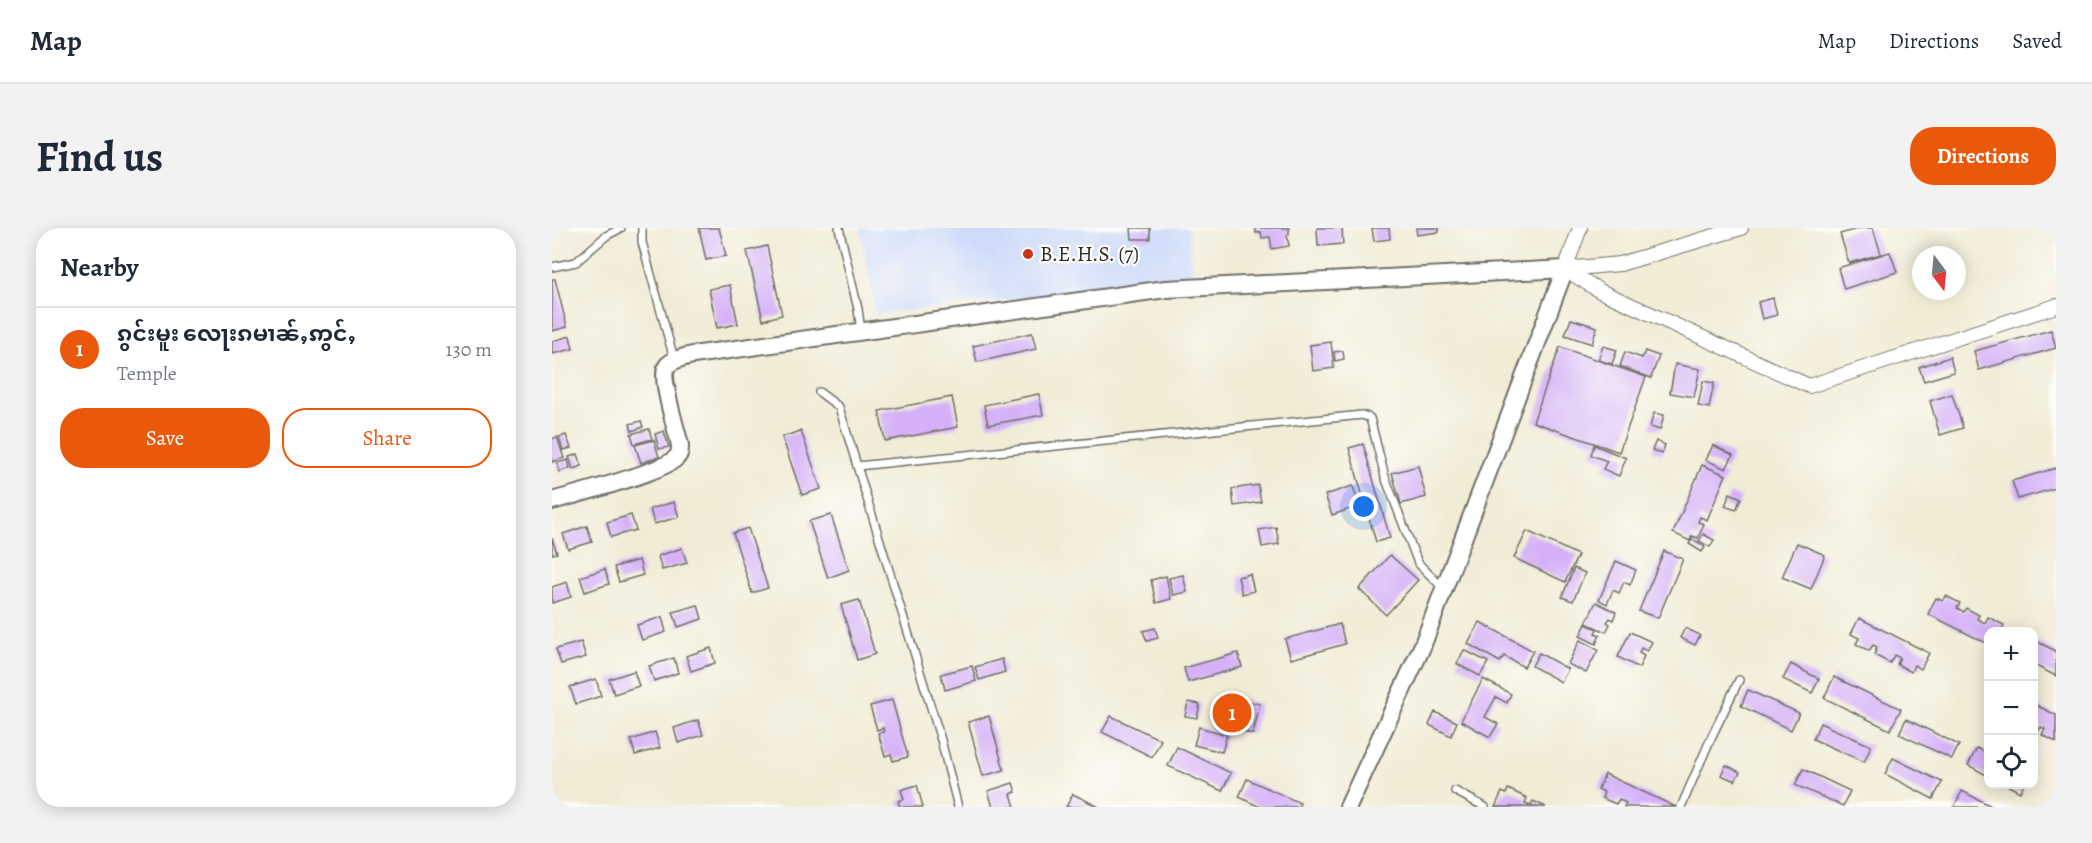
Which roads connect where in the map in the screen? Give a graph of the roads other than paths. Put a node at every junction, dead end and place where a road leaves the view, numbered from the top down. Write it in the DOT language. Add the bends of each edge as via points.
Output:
graph roads {
  1 [pos="621,228"];
  2 [pos="642,228"];
  3 [pos="839,228"];
  4 [pos="1580,228"];
  5 [pos="1741,228"];
  6 [pos="552,267"];
  7 [pos="1565,269"];
  8 [pos="2056,306"];
  9 [pos="861,332"];
  10 [pos="674,361"];
  11 [pos="819,392"];
  12 [pos="857,466"];
  13 [pos="552,501"];
  14 [pos="1444,589"];
  15 [pos="1739,680"];
  16 [pos="1455,791"];
  17 [pos="958,807"];
  18 [pos="1348,807"];
  19 [pos="1485,807"];
  20 [pos="1682,807"];
  1 -- 6 [label="lane" via="576,262"];
  2 -- 10 [label="lane" via="642,242"];
  3 -- 9 [label="lane"];
  4 -- 7 [label="street"];
  5 -- 7 [label="street" via="1620,264"];
  7 -- 8 [label="street" via="1600,291 1809,386"];
  7 -- 9 [label="street" via="1166,289"];
  7 -- 14 [label="street"];
  9 -- 10 [label="street" via="693,355"];
  10 -- 13 [label="street" via="667,365 664,377 681,445 676,459"];
  11 -- 12 [label="lane" via="839,407"];
  12 -- 14 [label="lane" via="1362,415 1370,418 1385,477 1418,563"];
  12 -- 17 [label="lane"];
  14 -- 18 [label="street" via="1422,647"];
  15 -- 20 [label="lane"];
  16 -- 19 [label="lane"];
}
